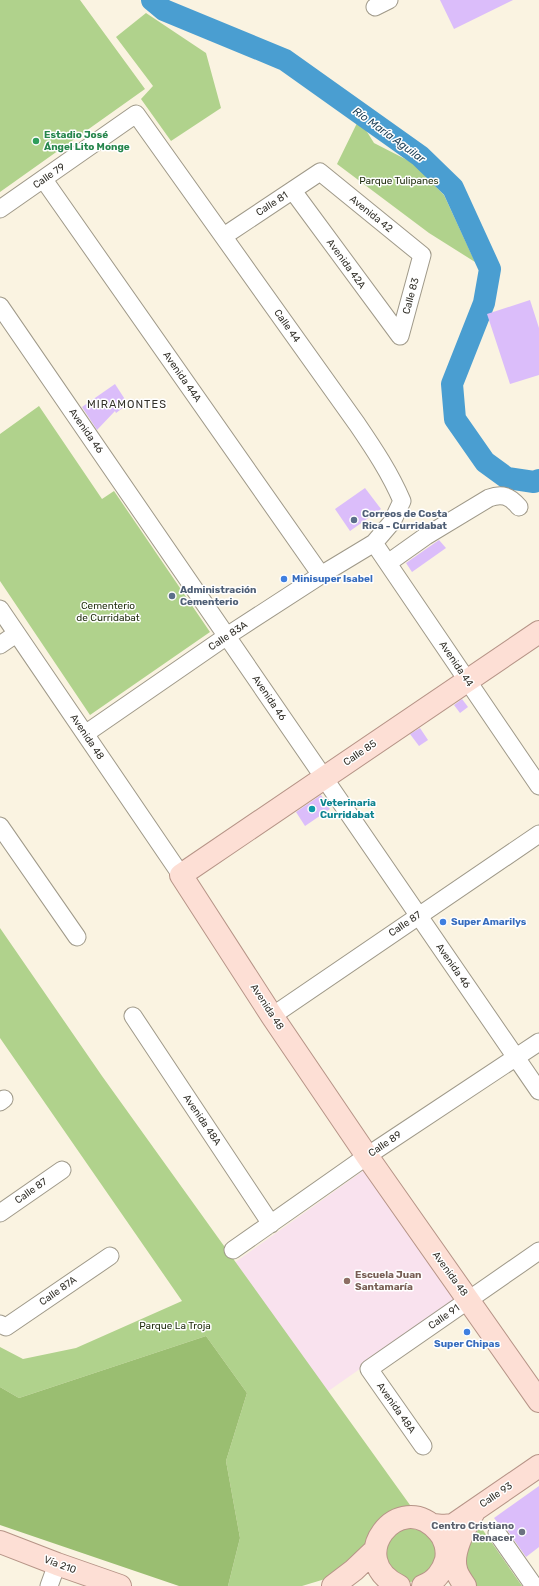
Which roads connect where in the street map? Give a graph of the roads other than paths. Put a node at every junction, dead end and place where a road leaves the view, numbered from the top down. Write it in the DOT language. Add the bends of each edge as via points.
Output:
graph roads {
  1 [pos="136,114"];
  2 [pos="320,172"];
  3 [pos="44,180"];
  4 [pos="293,191"];
  5 [pos="0,209"];
  6 [pos="224,236"];
  7 [pos="422,255"];
  8 [pos="0,306"];
  9 [pos="400,336"];
  10 [pos="519,507"];
  11 [pos="374,543"];
  12 [pos="388,563"];
  13 [pos="321,575"];
  14 [pos="0,609"];
  15 [pos="539,632"];
  16 [pos="16,634"];
  17 [pos="227,636"];
  18 [pos="0,645"];
  19 [pos="467,681"];
  20 [pos="85,734"];
  21 [pos="323,778"];
  22 [pos="539,786"];
  23 [pos="0,826"];
  24 [pos="539,834"];
  25 [pos="181,875"];
  26 [pos="418,915"];
  27 [pos="77,937"];
  28 [pos="133,1016"];
  29 [pos="272,1016"];
  30 [pos="539,1042"];
  31 [pos="516,1057"];
  32 [pos="539,1091"];
  33 [pos="367,1156"];
  34 [pos="62,1170"];
  35 [pos="0,1213"];
  36 [pos="271,1224"];
  37 [pos="233,1250"];
  38 [pos="539,1251"];
  39 [pos="110,1256"];
  40 [pos="468,1300"];
  41 [pos="3,1326"];
  42 [pos="369,1369"];
  43 [pos="539,1401"];
  44 [pos="423,1446"];
  45 [pos="539,1466"];
  46 [pos="475,1510"];
  47 [pos="443,1525"];
  48 [pos="497,1533"];
  49 [pos="0,1542"];
  50 [pos="375,1550"];
  51 [pos="57,1564"];
  52 [pos="443,1569"];
  53 [pos="49,1586"];
  54 [pos="120,1586"];
  55 [pos="333,1586"];
  56 [pos="399,1586"];
  57 [pos="423,1586"];
  58 [pos="456,1586"];
  59 [pos="465,1586"];
  60 [pos="534,1586"];
  1 -- 3 [label="street, Calle 79"];
  1 -- 6 [label="street, Calle 44"];
  2 -- 4 [label="street, Calle 81"];
  2 -- 7 [label="street, Avenida 42"];
  3 -- 5 [label="street, Calle 79"];
  3 -- 13 [label="street, Avenida 44A"];
  4 -- 6 [label="street, Calle 81"];
  4 -- 9 [label="street, Avenida 42A"];
  6 -- 11 [label="street, Calle 44" via="357,424 394,482 402,501 392,522"];
  7 -- 9 [label="street, Calle 83"];
  8 -- 17 [label="street, Avenida 46"];
  10 -- 12 [label="street" via="508,496 497,495 489,498 426,536"];
  11 -- 12 [label="street, Avenida 44"];
  11 -- 13 [label="street, Calle 83A"];
  12 -- 19 [label="street, Avenida 44"];
  13 -- 17 [label="street, Calle 83A"];
  14 -- 16 [label="street, Avenida 48"];
  15 -- 19 [label="main road, Calle 85"];
  16 -- 18 [label="street"];
  16 -- 20 [label="street, Avenida 48"];
  17 -- 20 [label="street, Calle 83A"];
  17 -- 21 [label="street, Avenida 46"];
  19 -- 21 [label="main road, Calle 85"];
  19 -- 22 [label="street, Avenida 44"];
  20 -- 25 [label="street, Avenida 48"];
  21 -- 25 [label="main road, Calle 85"];
  21 -- 26 [label="street, Avenida 46"];
  23 -- 27 [label="street"];
  24 -- 26 [label="street, Calle 87"];
  25 -- 29 [label="main road, Avenida 48"];
  26 -- 29 [label="street, Calle 87"];
  26 -- 31 [label="street, Avenida 46"];
  28 -- 36 [label="street, Avenida 48A"];
  29 -- 33 [label="main road, Avenida 48"];
  30 -- 31 [label="street, Calle 89"];
  31 -- 32 [label="street, Avenida 46"];
  31 -- 33 [label="street, Calle 89"];
  33 -- 36 [label="street, Calle 89"];
  33 -- 40 [label="main road, Avenida 48"];
  34 -- 35 [label="street, Calle 87"];
  36 -- 37 [label="street, Calle 89"];
  38 -- 40 [label="street, Calle 91"];
  39 -- 41 [label="street, Calle 87A"];
  40 -- 42 [label="street, Calle 91"];
  40 -- 43 [label="main road, Avenida 48"];
  42 -- 44 [label="street, Avenida 48A"];
  45 -- 46 [label="main road, Calle 93"];
  46 -- 47 [label="main road, Calle 93"];
  46 -- 59 [label="main road" via="465,1528 456,1555 456,1570"];
  47 -- 50 [label="main road" via="415,1517 396,1520 381,1532"];
  47 -- 52 [label="main road" via="441,1534 446,1545"];
  48 -- 60 [label="street"];
  49 -- 51 [label="main road, Vía 210"];
  50 -- 55 [label="main road"];
  50 -- 56 [label="main road" via="376,1562 382,1573 390,1582"];
  51 -- 53 [label="street"];
  51 -- 54 [label="main road, Vía 210"];
  52 -- 57 [label="main road" via="436,1578"];
  52 -- 58 [label="main road"];
}
